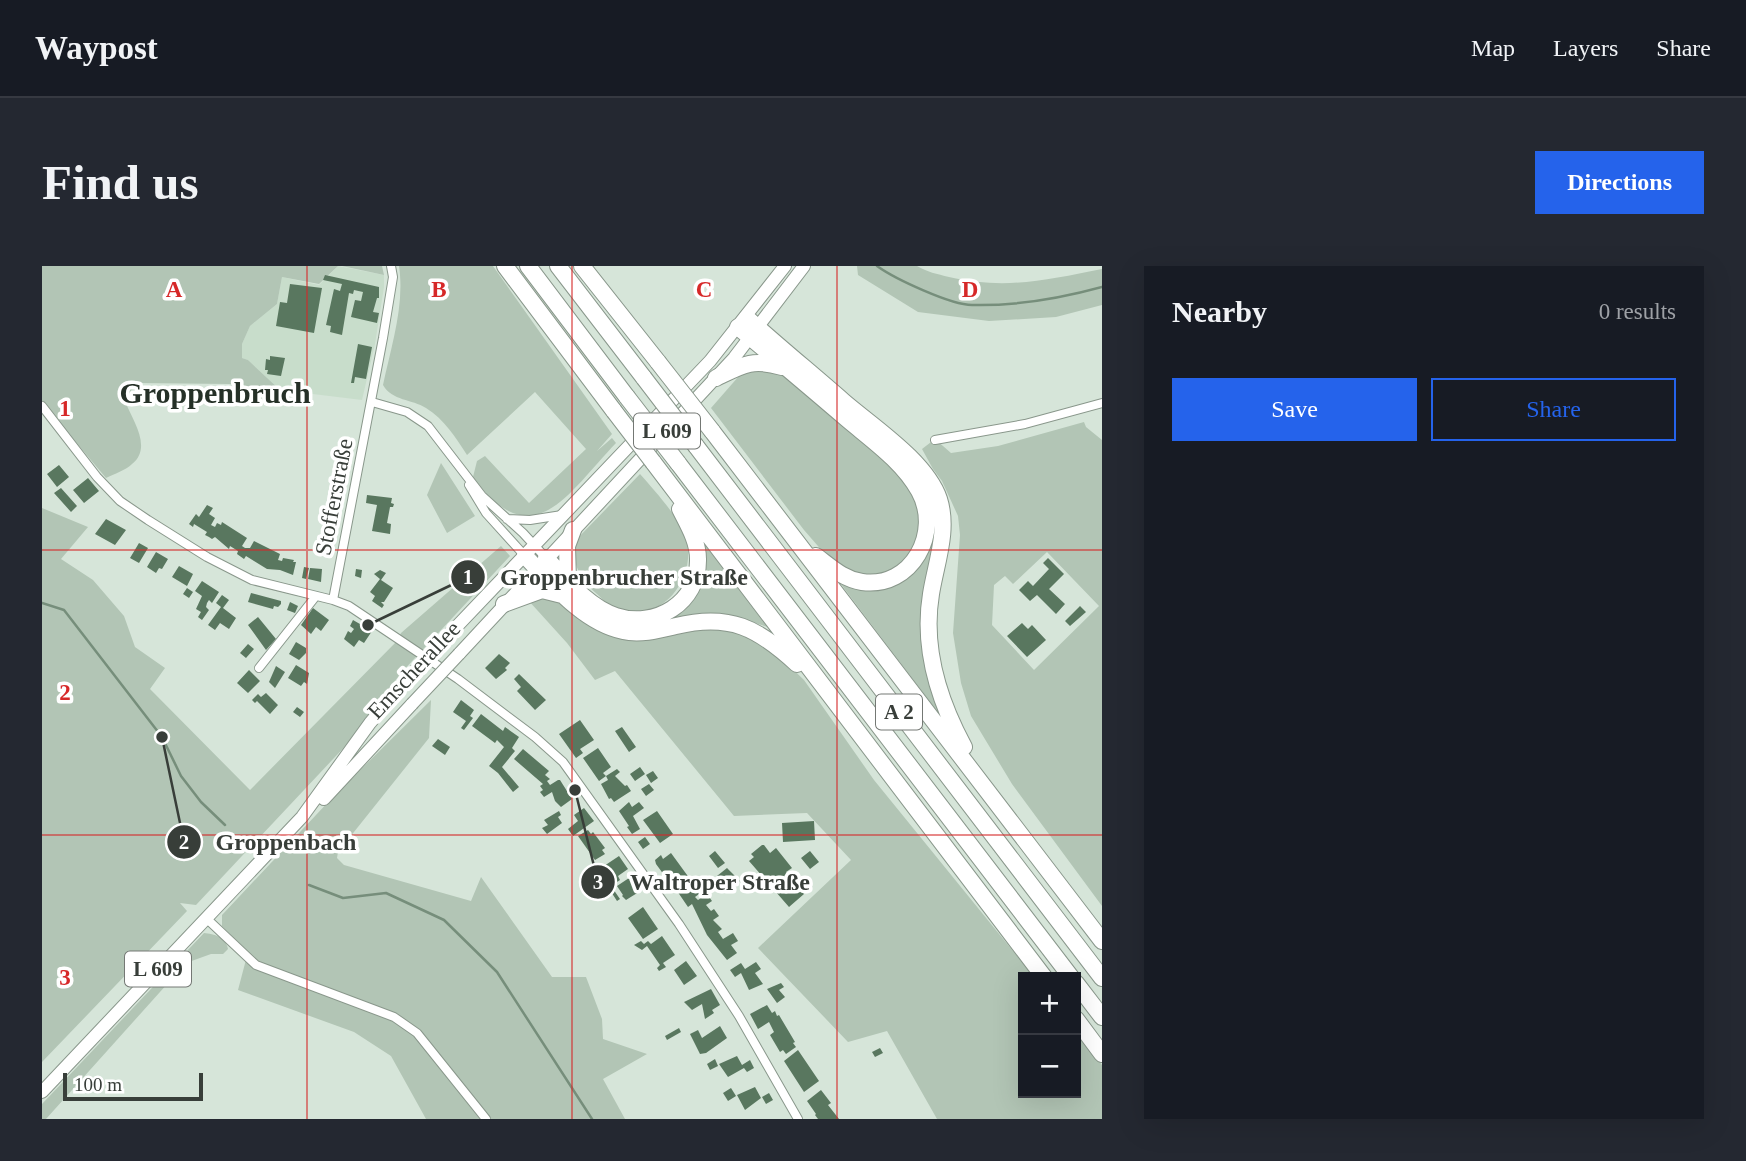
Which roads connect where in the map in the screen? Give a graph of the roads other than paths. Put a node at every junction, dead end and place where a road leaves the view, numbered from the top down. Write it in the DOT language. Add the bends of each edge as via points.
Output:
graph roads {
  1 [pos="391,266"];
  2 [pos="505,266"];
  3 [pos="528,266"];
  4 [pos="558,266"];
  5 [pos="582,266"];
  6 [pos="785,266"];
  7 [pos="804,266"];
  8 [pos="749,328"];
  9 [pos="787,368"];
  10 [pos="716,378"];
  11 [pos="372,401"];
  12 [pos="1102,403"];
  13 [pos="42,406"];
  14 [pos="935,440"];
  15 [pos="463,473"];
  16 [pos="664,477"];
  17 [pos="565,515"];
  18 [pos="507,519"];
  19 [pos="573,530"];
  20 [pos="794,538"];
  21 [pos="536,557"];
  22 [pos="568,589"];
  23 [pos="316,596"];
  24 [pos="333,600"];
  25 [pos="504,604"];
  26 [pos="259,668"];
  27 [pos="832,697"];
  28 [pos="985,786"];
  29 [pos="302,817"];
  30 [pos="206,918"];
  31 [pos="1102,941"];
  32 [pos="1040,972"];
  33 [pos="1067,972"];
  34 [pos="1102,978"];
  35 [pos="1081,990"];
  36 [pos="1102,1017"];
  37 [pos="1081,1027"];
  38 [pos="1102,1054"];
  39 [pos="42,1092"];
  40 [pos="486,1119"];
  41 [pos="798,1119"];
  1 -- 11 [label="street, Stofferstraße" via="393,277"];
  2 -- 16 [label="highway, bridge"];
  3 -- 33 [label="highway, A 2, bridge"];
  4 -- 34 [label="highway, A 2, bridge"];
  5 -- 20 [label="highway, bridge"];
  6 -- 8 [label="main road, Emscherallee / L 609"];
  7 -- 8 [label="main road, Emscherallee / L 609"];
  8 -- 9 [label="highway"];
  8 -- 10 [label="main road, Emscherallee / L 609"];
  8 -- 17 [label="main road, Emscherallee / L 609" via="710,361"];
  8 -- 28 [label="highway" via="911,459 939,498 943,528 929,611 931,658 952,724"];
  9 -- 10 [label="highway" via="752,362"];
  9 -- 20 [label="highway" via="894,460 910,477 928,512 928,529 911,564 893,577 869,583 845,577"];
  10 -- 19 [label="main road, Emscherallee / L 609"];
  11 -- 15 [label="street" via="407,412 428,426"];
  11 -- 24 [label="street, Stofferstraße"];
  12 -- 14 [label="street" via="1025,424"];
  13 -- 23 [label="street" via="120,501 232,571"];
  15 -- 18 [label="street"];
  15 -- 21 [label="street" via="476,500"];
  16 -- 22 [label="highway" via="690,528 698,557 695,580 682,602 655,618 627,619"];
  16 -- 27 [label="highway"];
  17 -- 18 [label="street"];
  17 -- 21 [label="main road, Emscherallee / L 609"];
  18 -- 21 [label="street"];
  19 -- 21 [label="main road, Emscherallee / L 609"];
  19 -- 22 [label="highway" via="567,546"];
  20 -- 28 [label="highway"];
  21 -- 22 [label="highway"];
  21 -- 25 [label="main road, Emscherallee / L 609"];
  21 -- 29 [label="main road, Emscherallee / L 609, bridge" via="405,682"];
  22 -- 25 [label="highway" via="542,590"];
  22 -- 27 [label="highway" via="596,621 625,632 658,631 710,620 748,627 777,645"];
  23 -- 24 [label="street"];
  23 -- 26 [label="street"];
  24 -- 41 [label="street" via="372,620 458,678 563,762 739,1016"];
  25 -- 29 [label="main road, Emscherallee / L 609, bridge"];
  27 -- 32 [label="highway"];
  28 -- 31 [label="highway"];
  29 -- 30 [label="main road, Emscherallee / L 609"];
  30 -- 39 [label="main road, L 609"];
  30 -- 40 [label="street" via="256,965 394,1017 417,1033"];
  35 -- 36 [label="highway"];
  37 -- 38 [label="highway"];
}
